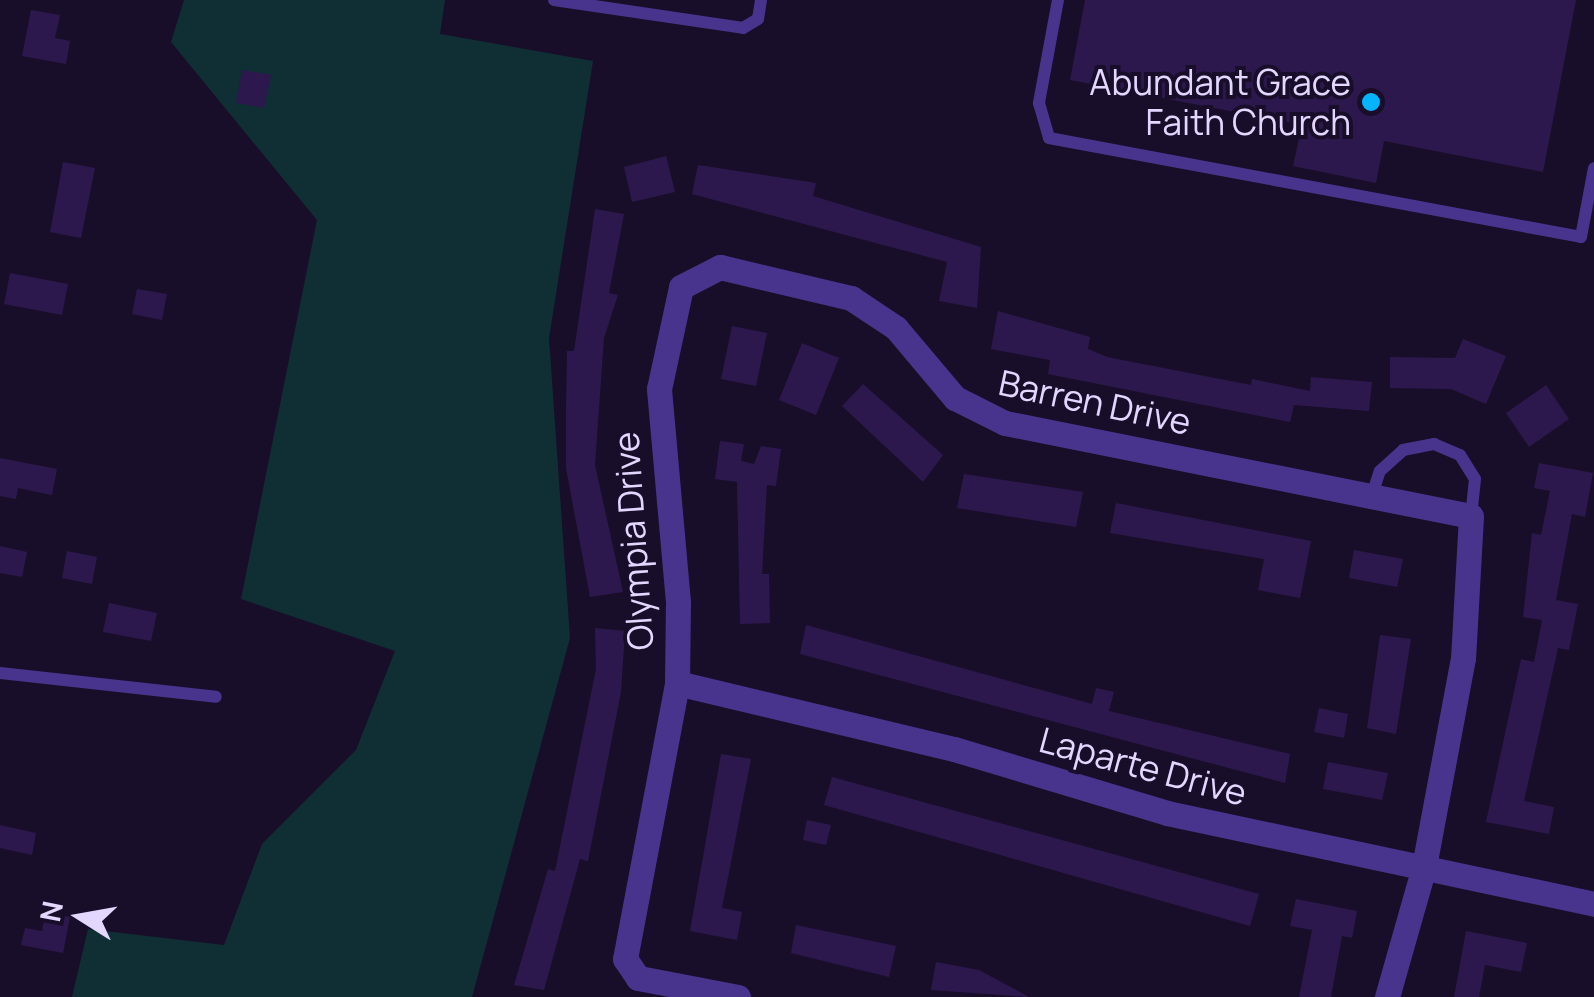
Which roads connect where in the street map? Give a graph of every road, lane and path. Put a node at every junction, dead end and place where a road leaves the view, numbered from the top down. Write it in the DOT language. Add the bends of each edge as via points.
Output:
graph roads {
  1 [pos="554,0"];
  2 [pos="761,0"];
  3 [pos="1058,0"];
  4 [pos="1594,168"];
  5 [pos="691,276"];
  6 [pos="1372,494"];
  7 [pos="1472,516"];
  8 [pos="0,673"];
  9 [pos="677,683"];
  10 [pos="216,697"];
  11 [pos="1424,867"];
  12 [pos="1594,904"];
  13 [pos="738,997"];
  14 [pos="1386,997"];
  1 -- 2 [label="lane" via="743,28 758,19"];
  3 -- 4 [label="lane" via="1040,103 1049,138 1581,237"];
  5 -- 6 [label="street, Barren Drive" via="720,268 851,298 896,328 955,398 1006,423"];
  5 -- 9 [label="street, Olympia Drive" via="675,300 659,388 678,602"];
  6 -- 7 [label="street, Barren Drive"];
  6 -- 7 [label="lane" via="1380,471 1402,450 1434,444 1460,455 1475,480"];
  7 -- 11 [label="street" via="1463,658"];
  8 -- 10 [label="lane"];
  9 -- 11 [label="street, Laparte Drive" via="935,744 1167,814"];
  9 -- 13 [label="street, Olympia Drive" via="626,960 638,978"];
  11 -- 12 [label="street, Laparte Drive"];
  11 -- 14 [label="street"];
}
